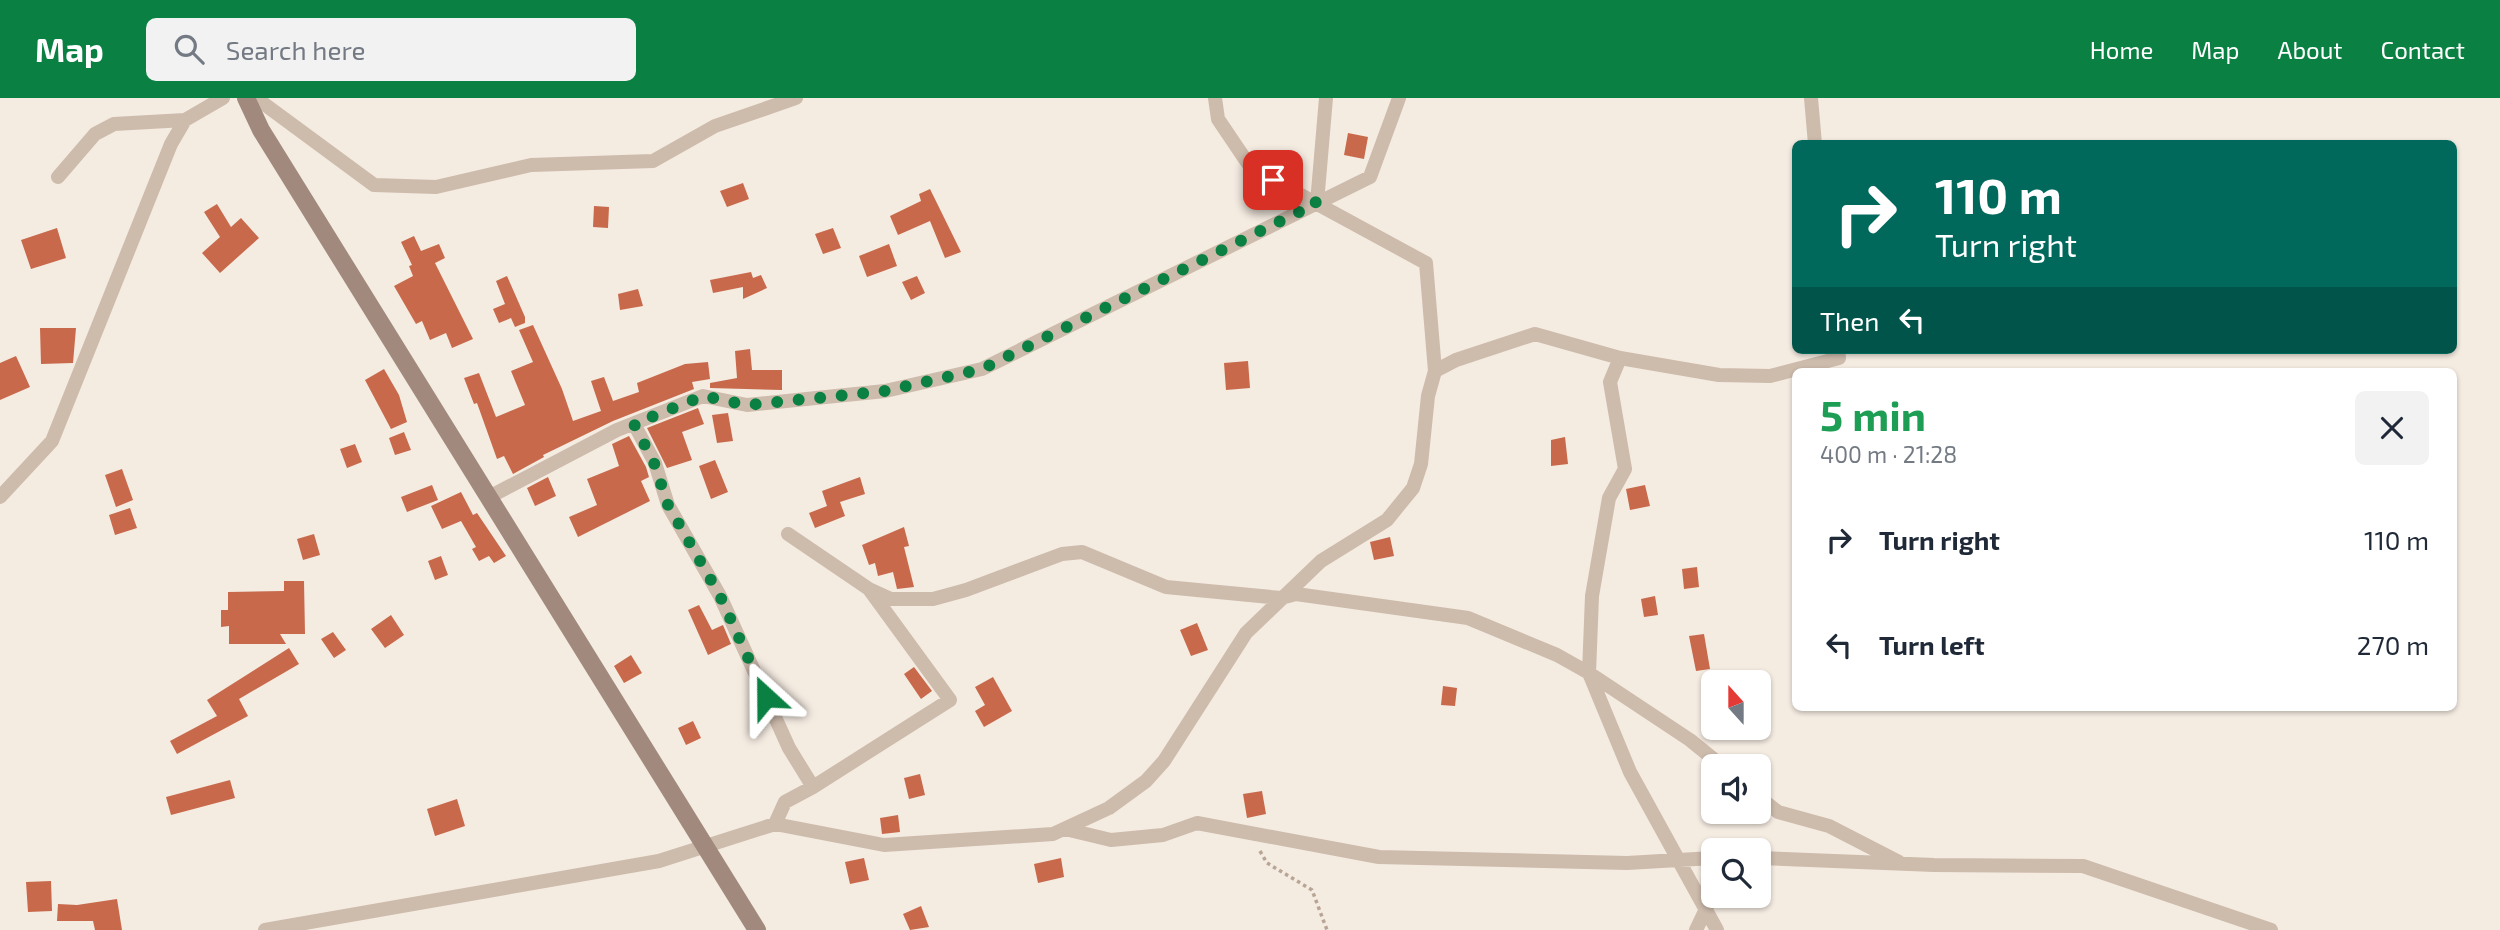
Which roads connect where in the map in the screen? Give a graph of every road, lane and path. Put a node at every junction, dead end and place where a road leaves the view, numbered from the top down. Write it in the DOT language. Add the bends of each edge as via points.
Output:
graph roads {
  1 [pos="223,98"];
  2 [pos="246,98"];
  3 [pos="256,98"];
  4 [pos="796,98"];
  5 [pos="1215,98"];
  6 [pos="1326,98"];
  7 [pos="1399,98"];
  8 [pos="1811,98"];
  9 [pos="185,120"];
  10 [pos="1815,140"];
  11 [pos="58,177"];
  12 [pos="1317,203"];
  13 [pos="1838,354"];
  14 [pos="1620,358"];
  15 [pos="1801,368"];
  16 [pos="1792,370"];
  17 [pos="1435,371"];
  18 [pos="634,424"];
  19 [pos="0,497"];
  20 [pos="489,497"];
  21 [pos="788,534"];
  22 [pos="869,589"];
  23 [pos="1281,598"];
  24 [pos="1589,673"];
  25 [pos="1707,754"];
  26 [pos="813,787"];
  27 [pos="1771,806"];
  28 [pos="775,824"];
  29 [pos="1065,829"];
  30 [pos="1251,833"];
  31 [pos="705,847"];
  32 [pos="1679,858"];
  33 [pos="1701,858"];
  34 [pos="1771,858"];
  35 [pos="1903,864"];
  36 [pos="1701,896"];
  37 [pos="1707,908"];
  38 [pos="1707,908"];
  39 [pos="265,930"];
  40 [pos="757,930"];
  41 [pos="1327,930"];
  42 [pos="1696,930"];
  43 [pos="1717,930"];
  44 [pos="2271,930"];
  1 -- 9 [label="street"];
  2 -- 20 [label="main road" via="261,130"];
  3 -- 4 [label="street" via="374,185 436,187 531,165 653,161 715,126"];
  5 -- 12 [label="street" via="1218,119 1251,168"];
  6 -- 12 [label="street"];
  7 -- 12 [label="street" via="1370,177"];
  8 -- 10 [label="street"];
  9 -- 11 [label="street" via="114,124 95,134"];
  9 -- 19 [label="street" via="171,144 52,442"];
  12 -- 17 [label="street" via="1426,263"];
  12 -- 18 [label="street" via="982,369 885,391 747,405 703,396"];
  13 -- 15 [label="street" via="1839,358"];
  14 -- 16 [label="street" via="1719,375 1770,376"];
  14 -- 17 [label="street" via="1535,334"];
  14 -- 24 [label="street" via="1610,382 1625,469 1609,498 1592,596"];
  17 -- 23 [label="street" via="1413,488 1387,520 1321,561"];
  18 -- 20 [label="street"];
  18 -- 26 [label="street" via="668,505 720,596 789,748"];
  20 -- 31 [label="main road"];
  21 -- 22 [label="street"];
  22 -- 23 [label="street" via="891,599 933,599 1062,554 1082,552 1166,587"];
  22 -- 26 [label="street" via="950,700"];
  23 -- 24 [label="street" via="1296,594 1468,618"];
  23 -- 29 [label="street" via="1246,633 1164,761 1146,781 1110,808"];
  24 -- 25 [label="street"];
  24 -- 32 [label="street" via="1630,772"];
  26 -- 28 [label="street" via="785,802"];
  27 -- 35 [label="street" via="1829,826"];
  28 -- 29 [label="street" via="884,845 1053,834"];
  28 -- 31 [label="street"];
  29 -- 30 [label="street" via="1111,840 1163,835 1197,823"];
  30 -- 32 [label="street" via="1379,857 1627,863"];
  30 -- 41 [label="path" via="1266,863 1312,890"];
  31 -- 39 [label="street" via="659,861"];
  31 -- 40 [label="main road"];
  32 -- 33 [label="street"];
  32 -- 36 [label="street"];
  34 -- 35 [label="street"];
  35 -- 44 [label="street" via="2083,866"];
  37 -- 42 [label="street"];
  38 -- 43 [label="street"];
}
